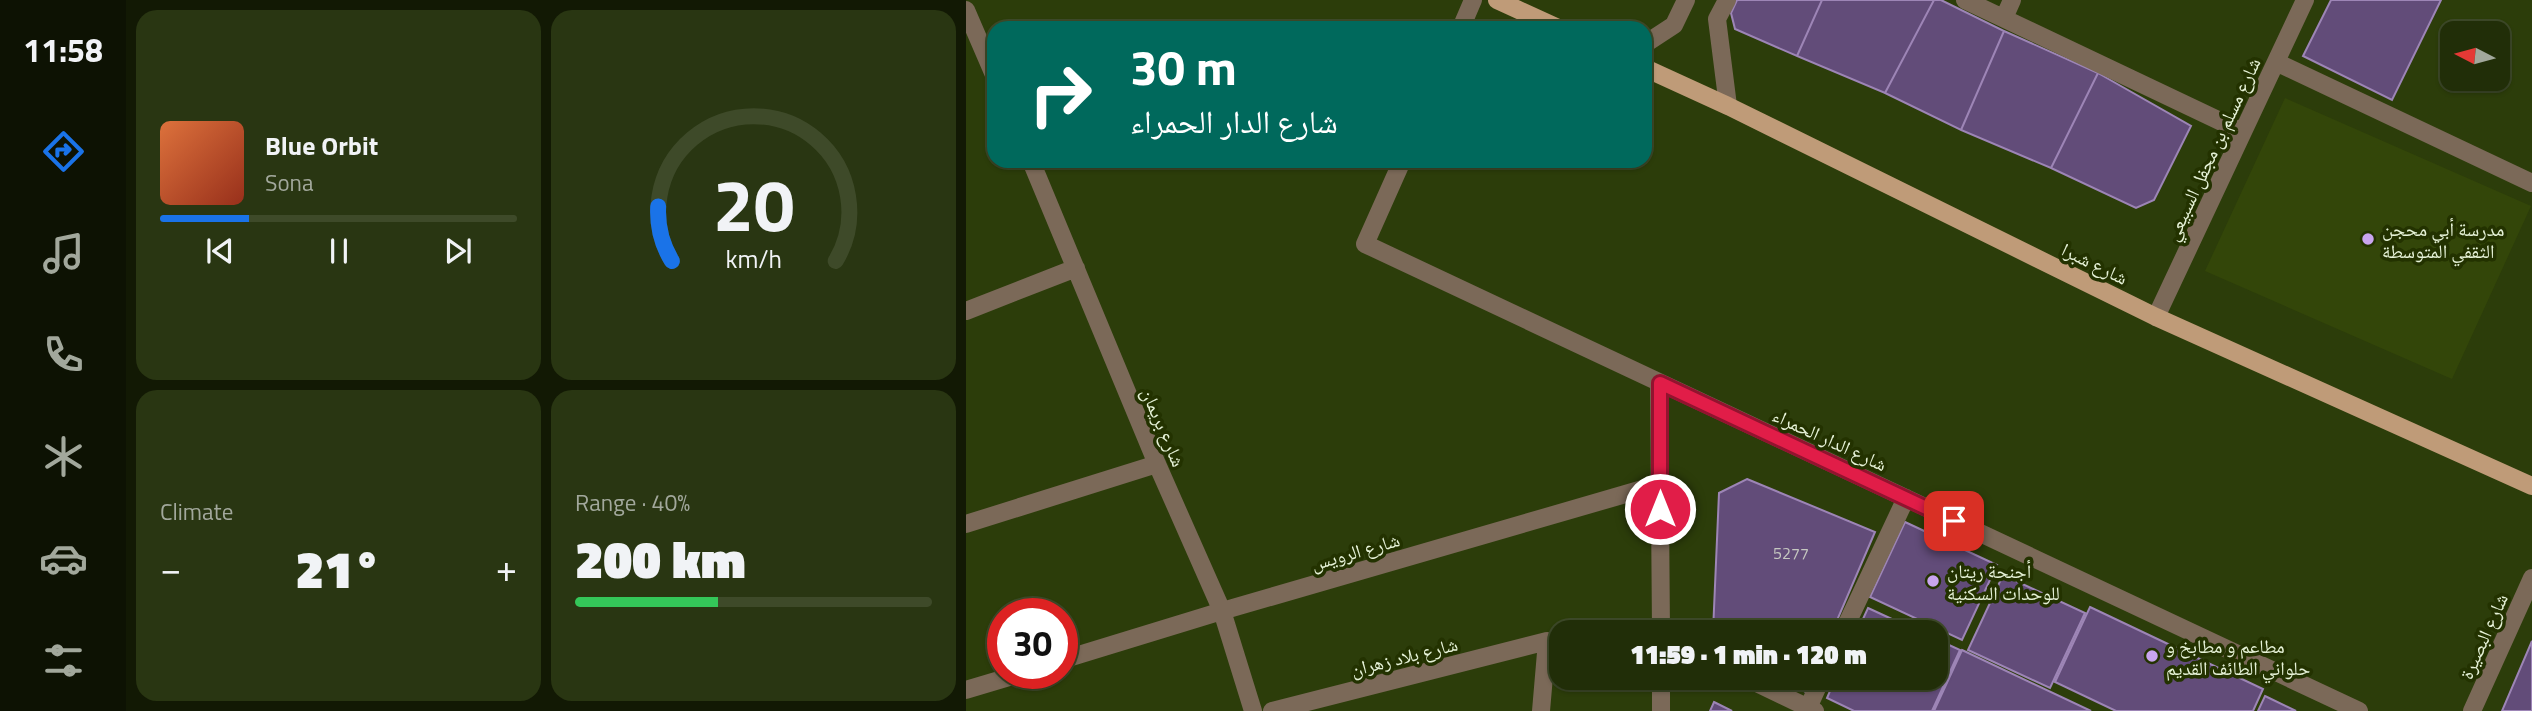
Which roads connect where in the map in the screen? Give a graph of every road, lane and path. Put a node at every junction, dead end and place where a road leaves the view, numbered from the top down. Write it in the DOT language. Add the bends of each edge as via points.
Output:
graph roads {
  1 [pos="1473,0"];
  2 [pos="1496,0"];
  3 [pos="1686,0"];
  4 [pos="1727,0"];
  5 [pos="1965,0"];
  6 [pos="2012,0"];
  7 [pos="2305,0"];
  8 [pos="967,12"];
  9 [pos="2004,18"];
  10 [pos="1464,21"];
  11 [pos="1542,21"];
  12 [pos="1652,39"];
  13 [pos="987,59"];
  14 [pos="2276,62"];
  15 [pos="1652,71"];
  16 [pos="1728,106"];
  17 [pos="2243,132"];
  18 [pos="1034,168"];
  19 [pos="1399,168"];
  20 [pos="2532,183"];
  21 [pos="1076,268"];
  22 [pos="966,311"];
  23 [pos="2156,317"];
  24 [pos="1660,383"];
  25 [pos="1157,464"];
  26 [pos="1660,484"];
  27 [pos="2532,486"];
  28 [pos="1906,498"];
  29 [pos="966,524"];
  30 [pos="2532,578"];
  31 [pos="1222,611"];
  32 [pos="1661,620"];
  33 [pos="1849,620"];
  34 [pos="1078,655"];
  35 [pos="987,684"];
  36 [pos="966,690"];
  37 [pos="1661,690"];
  38 [pos="1771,690"];
  39 [pos="1818,690"];
  40 [pos="1811,709"];
  41 [pos="1253,711"];
  42 [pos="1272,711"];
  43 [pos="1541,711"];
  44 [pos="1661,711"];
  45 [pos="2360,711"];
  46 [pos="2472,711"];
  1 -- 10 [label="street"];
  2 -- 11 [label="main road"];
  3 -- 12 [label="street" via="1674,25"];
  4 -- 16 [label="street" via="1717,19"];
  5 -- 9 [label="street"];
  6 -- 9 [label="street"];
  7 -- 14 [label="street, شارع مسلم بن مجفل السبيعي"];
  8 -- 13 [label="street"];
  9 -- 17 [label="street"];
  14 -- 17 [label="street, شارع مسلم بن مجفل السبيعي"];
  14 -- 20 [label="street"];
  15 -- 16 [label="main road, شارع شبرا"];
  16 -- 23 [label="main road, شارع شبرا"];
  17 -- 23 [label="street, شارع مسلم بن مجفل السبيعي"];
  18 -- 21 [label="street, شارع بريمان"];
  19 -- 24 [label="street, شارع الدار الحمراء" via="1365,244"];
  21 -- 22 [label="street"];
  21 -- 25 [label="street, شارع بريمان"];
  23 -- 27 [label="main road, شارع شبرا"];
  24 -- 26 [label="street"];
  24 -- 28 [label="street, شارع الدار الحمراء"];
  25 -- 29 [label="street"];
  25 -- 31 [label="street, شارع بريمان"];
  26 -- 31 [label="street, شارع الرويس"];
  26 -- 32 [label="street"];
  28 -- 33 [label="street"];
  28 -- 45 [label="street, شارع الدار الحمراء"];
  30 -- 46 [label="street, شارع البصيرة"];
  31 -- 34 [label="street, شارع الرويس"];
  31 -- 41 [label="street, شارع بريمان"];
  35 -- 36 [label="street"];
  37 -- 44 [label="street"];
  38 -- 40 [label="street"];
  39 -- 40 [label="street"];
  42 -- 43 [label="street, شارع بلاد زهران" via="1547,641"];
}
